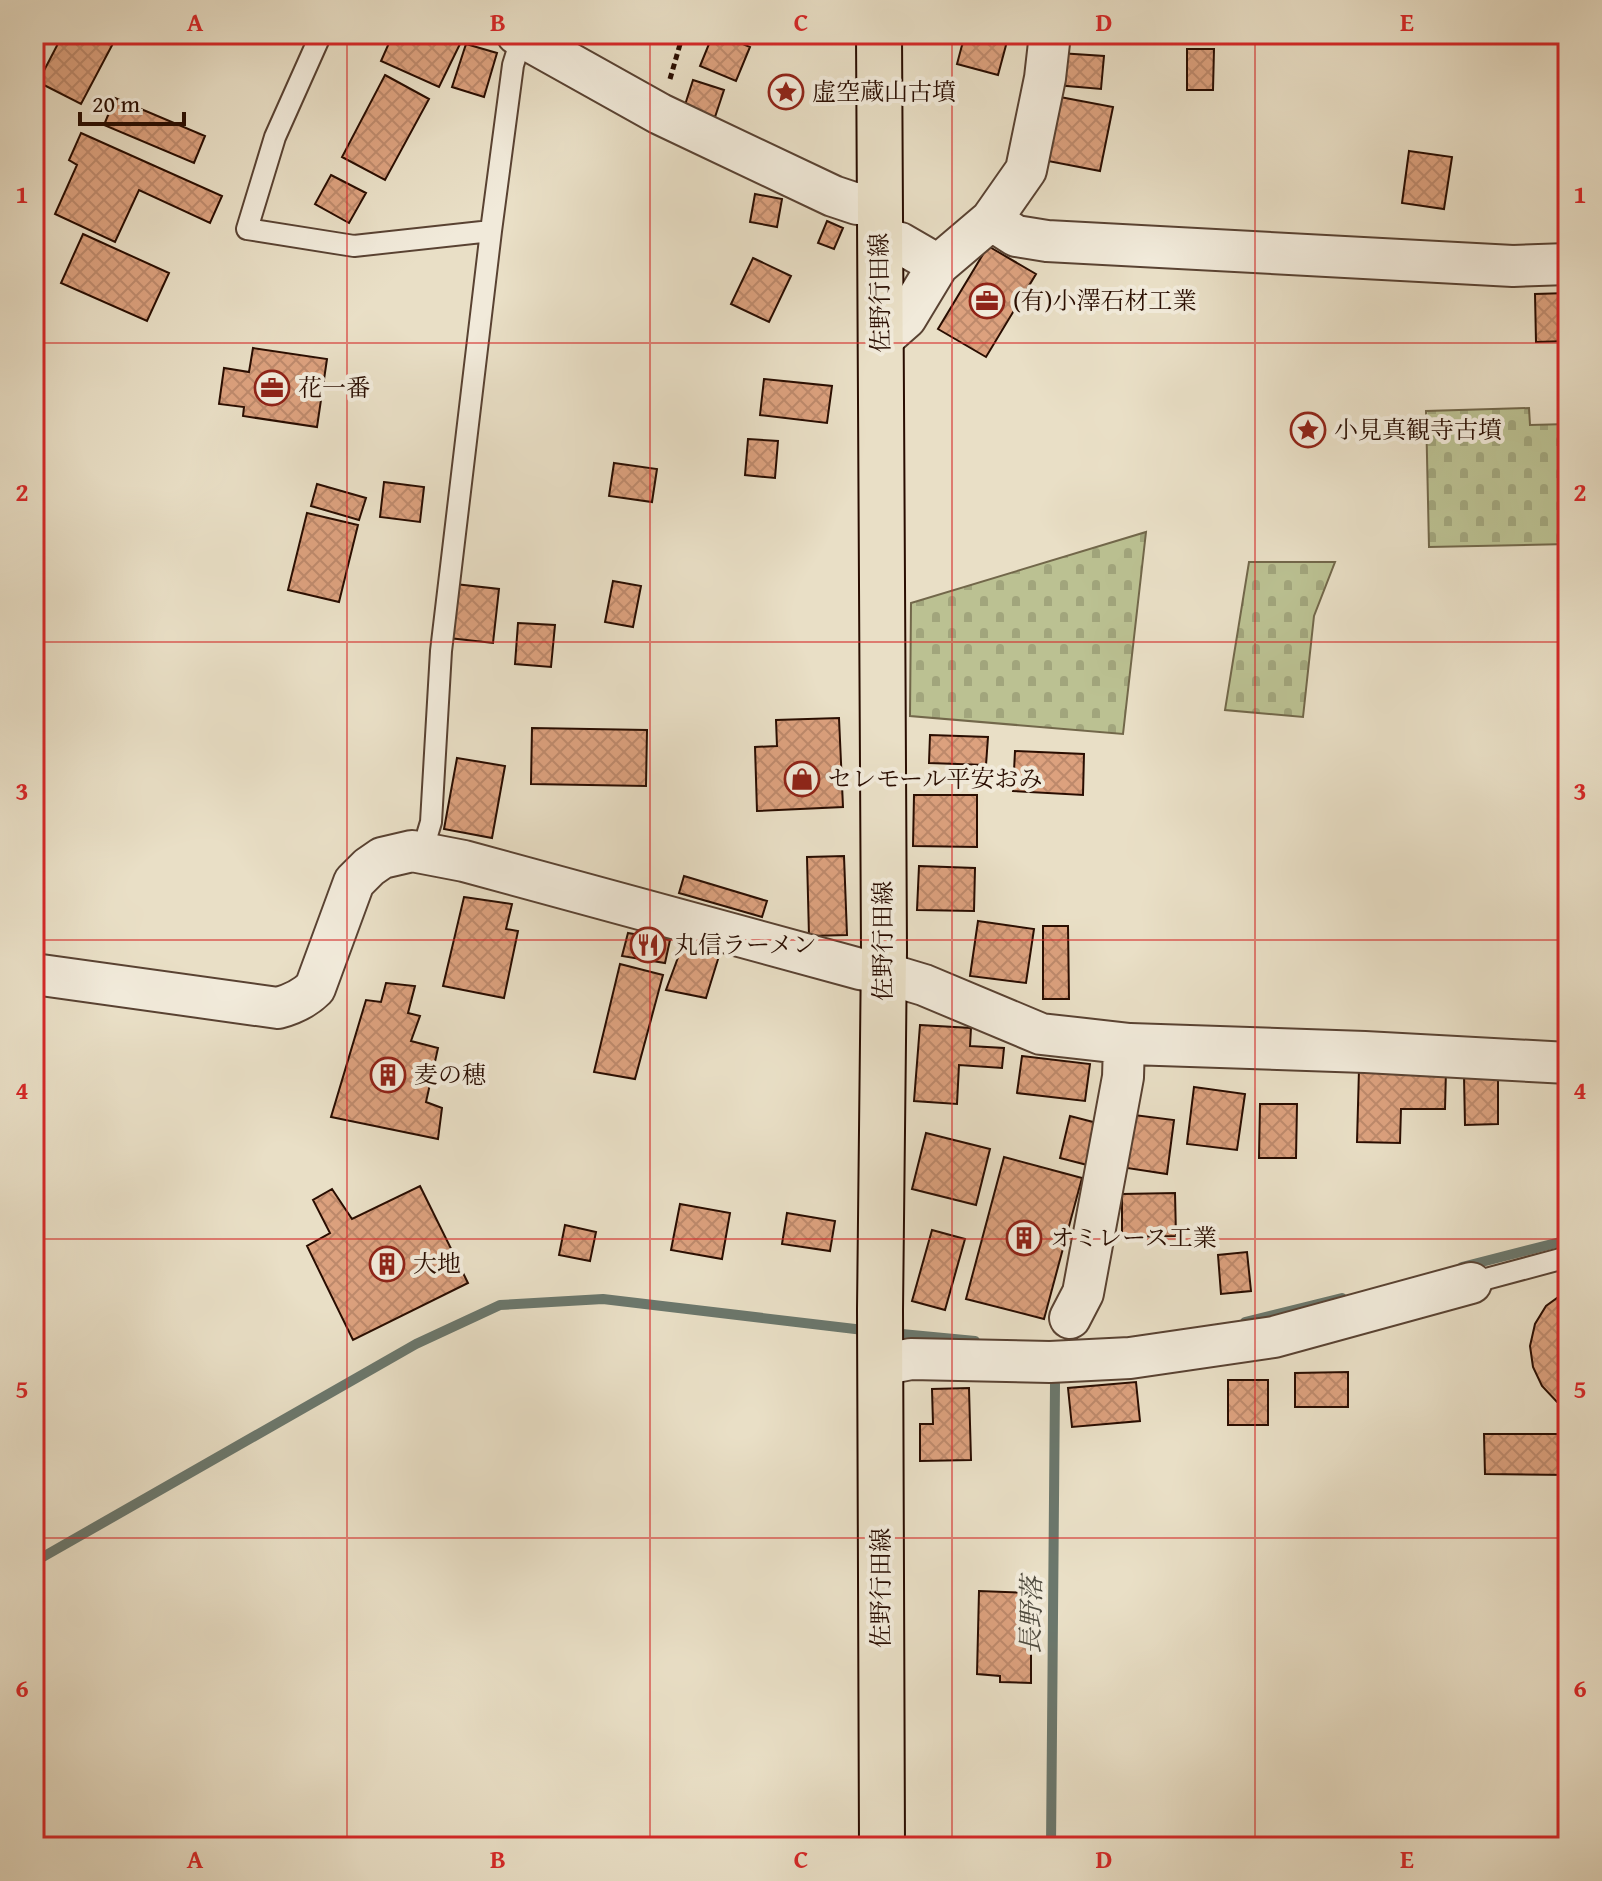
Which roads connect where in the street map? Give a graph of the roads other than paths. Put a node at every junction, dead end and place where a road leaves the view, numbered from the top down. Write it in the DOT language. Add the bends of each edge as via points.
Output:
graph roads {
  1 [pos="321,34"];
  2 [pos="879,34"];
  3 [pos="1050,34"];
  4 [pos="519,35"];
  5 [pos="991,220"];
  6 [pos="879,221"];
  7 [pos="491,231"];
  8 [pos="1568,264"];
  9 [pos="938,265"];
  10 [pos="881,340"];
  11 [pos="422,852"];
  12 [pos="884,973"];
  13 [pos="34,974"];
  14 [pos="1124,1044"];
  15 [pos="1568,1063"];
  16 [pos="1568,1257"];
  17 [pos="1471,1283"];
  18 [pos="1070,1318"];
  19 [pos="880,1338"];
  20 [pos="882,1847"];
  1 -- 7 [label="lane" via="275,137 247,229 354,246"];
  2 -- 6 [label="main road, 佐野行田線"];
  3 -- 5 [label="street" via="1026,170"];
  4 -- 6 [label="street" via="660,114 857,204"];
  4 -- 7 [label="lane"];
  5 -- 8 [label="street" via="1016,236 1047,241 1513,266"];
  5 -- 9 [label="street"];
  6 -- 9 [label="street" via="900,243"];
  6 -- 10 [label="main road, 佐野行田線"];
  7 -- 11 [label="lane" via="441,651 431,822"];
  9 -- 10 [label="street" via="906,318"];
  10 -- 12 [label="main road, 佐野行田線"];
  11 -- 12 [label="street"];
  11 -- 13 [label="street" via="382,858 354,882 315,988 286,1006 222,1002"];
  12 -- 14 [label="street" via="1041,1034"];
  12 -- 19 [label="main road, 佐野行田線"];
  14 -- 15 [label="street"];
  14 -- 18 [label="street" via="1123,1077 1083,1293"];
  16 -- 17 [label="lane"];
  17 -- 19 [label="street" via="1274,1337 1130,1358 911,1359"];
  19 -- 20 [label="main road, 佐野行田線"];
}
